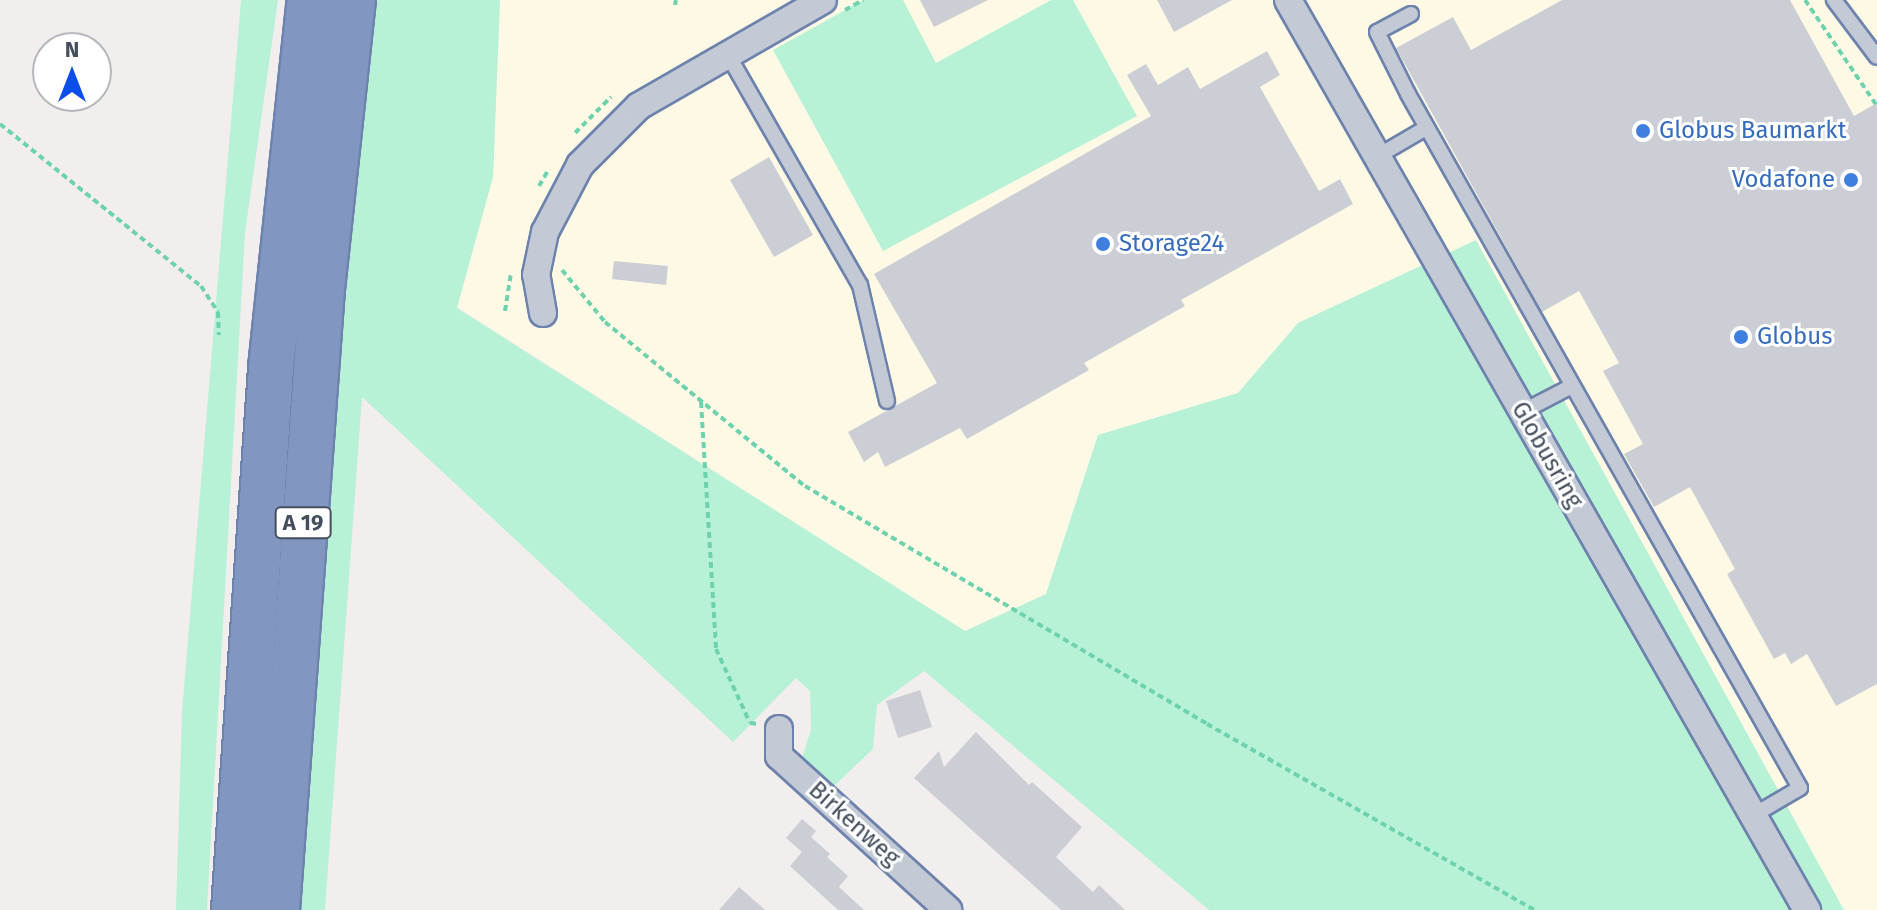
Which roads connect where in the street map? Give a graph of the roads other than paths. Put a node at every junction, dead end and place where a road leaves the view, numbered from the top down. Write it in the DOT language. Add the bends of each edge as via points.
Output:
graph roads {
  1 [pos="310,0"];
  2 [pos="353,0"];
  3 [pos="1288,0"];
  4 [pos="1834,0"];
  5 [pos="830,7"];
  6 [pos="1411,14"];
  7 [pos="727,53"];
  8 [pos="1877,57"];
  9 [pos="1426,128"];
  10 [pos="1378,156"];
  11 [pos="543,313"];
  12 [pos="1572,386"];
  13 [pos="887,401"];
  14 [pos="1522,412"];
  15 [pos="779,729"];
  16 [pos="1752,816"];
  17 [pos="234,910"];
  18 [pos="277,910"];
  19 [pos="948,910"];
  20 [pos="1807,910"];
  1 -- 17 [label="highway, A 19" via="271,368"];
  2 -- 18 [label="highway, A 19" via="322,289"];
  3 -- 10 [label="street, Globusring"];
  4 -- 8 [label="lane"];
  5 -- 7 [label="street"];
  6 -- 9 [label="lane" via="1377,32"];
  7 -- 11 [label="street" via="639,106 580,165 545,232 536,275"];
  7 -- 13 [label="lane" via="860,285"];
  9 -- 10 [label="lane"];
  9 -- 12 [label="lane"];
  10 -- 14 [label="street, Globusring"];
  12 -- 14 [label="lane"];
  12 -- 16 [label="lane" via="1800,788"];
  14 -- 16 [label="street, Globusring"];
  15 -- 19 [label="street, Birkenweg" via="779,756"];
  16 -- 20 [label="street, Globusring"];
}
